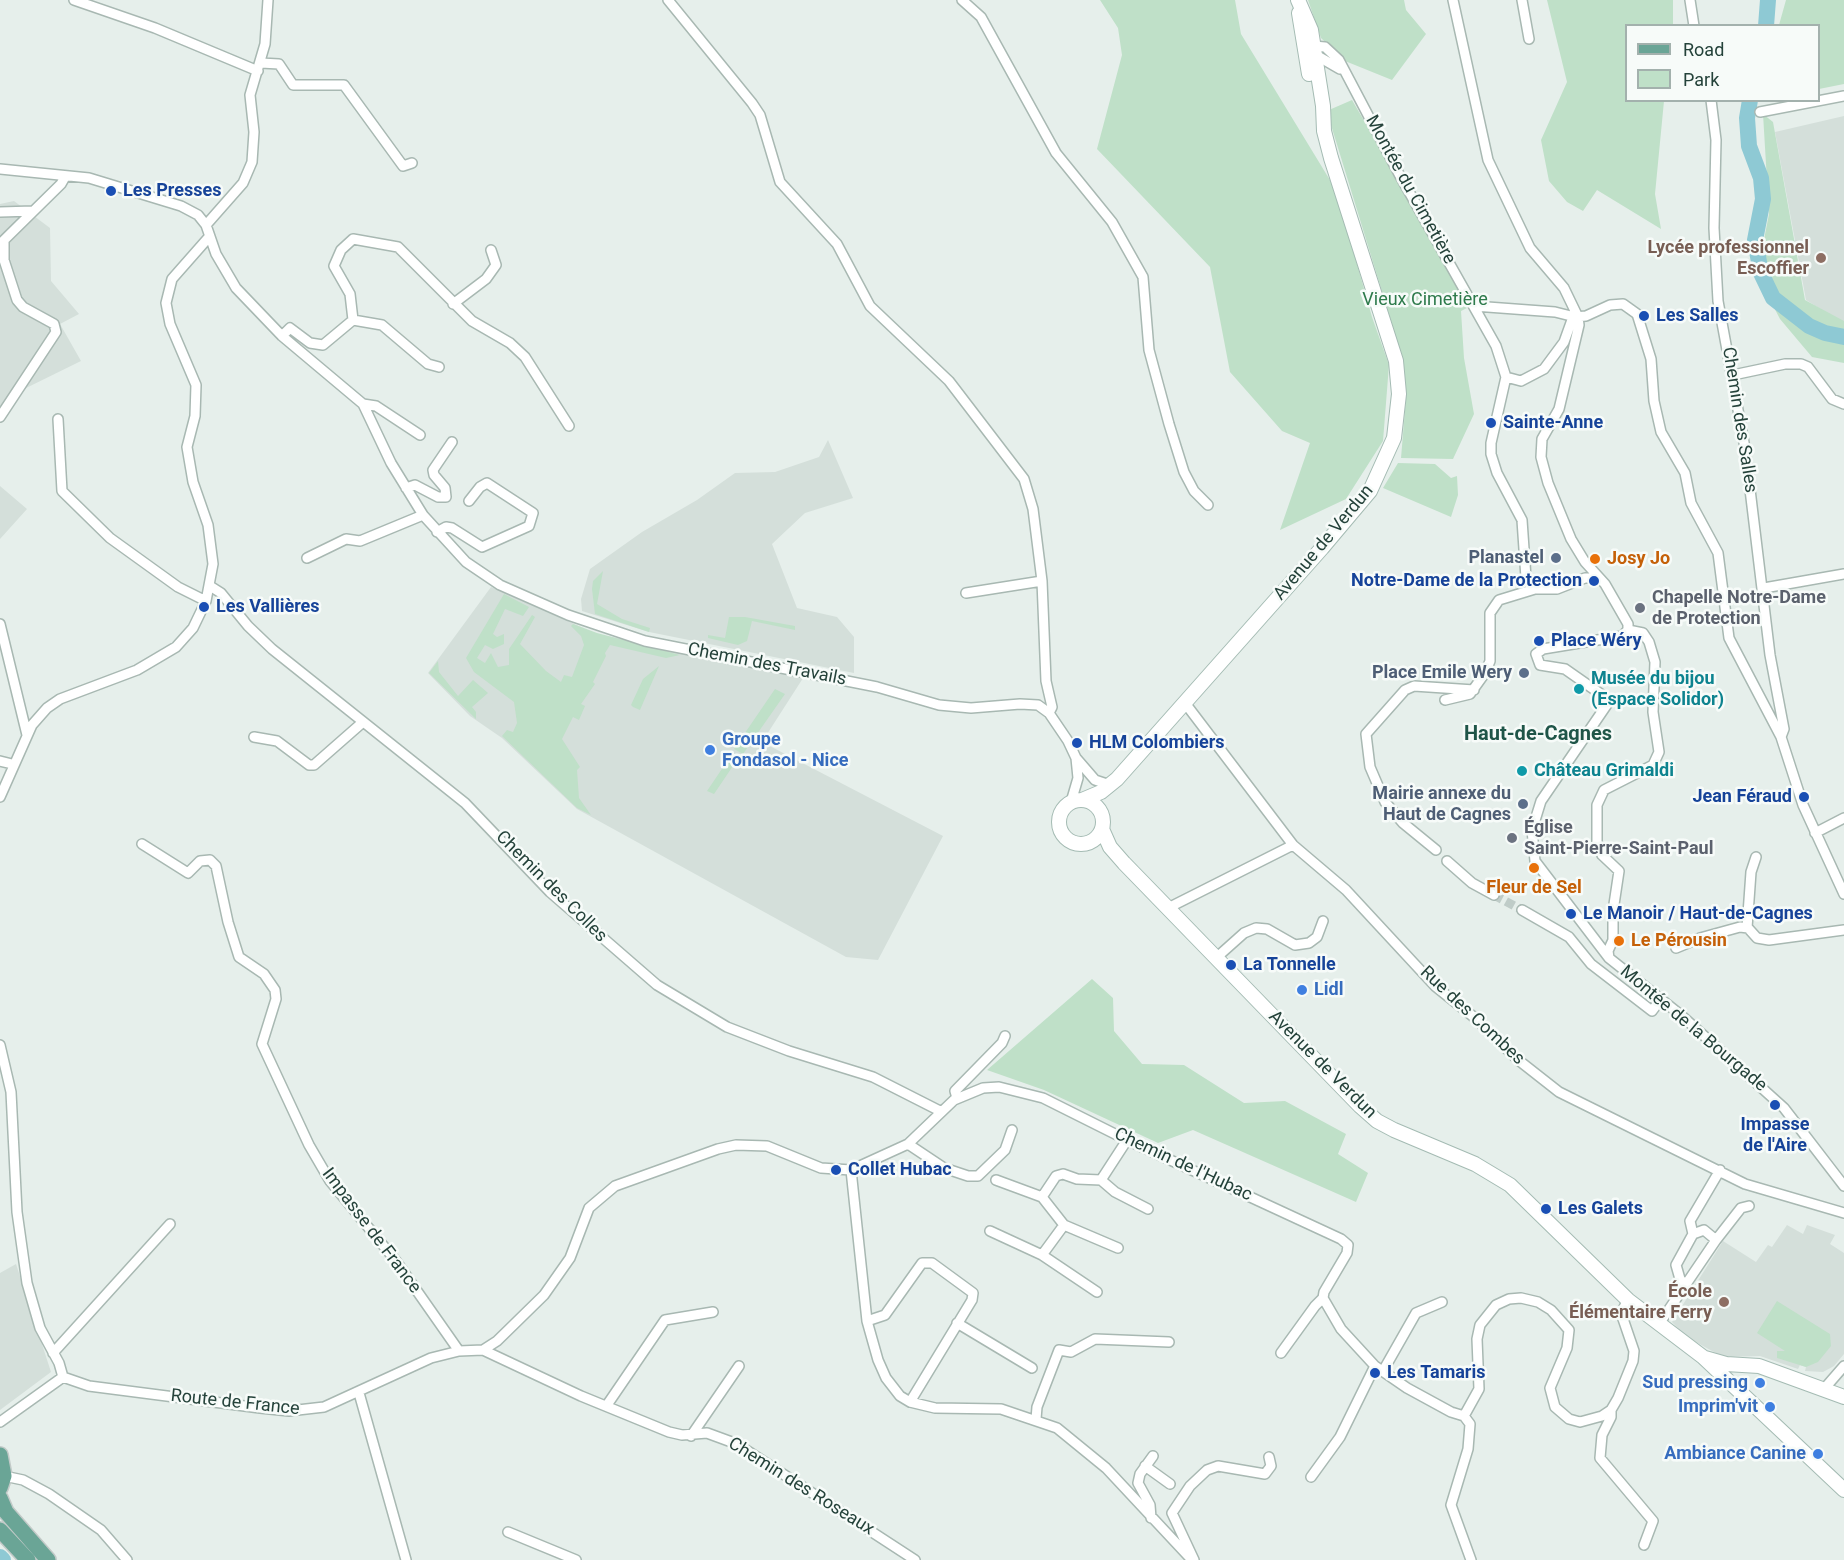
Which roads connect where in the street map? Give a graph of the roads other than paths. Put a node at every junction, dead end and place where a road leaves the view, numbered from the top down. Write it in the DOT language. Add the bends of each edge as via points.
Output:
graph roads {
  1 [pos="74,0"];
  2 [pos="268,0"];
  3 [pos="668,0"];
  4 [pos="962,0"];
  5 [pos="1453,0"];
  6 [pos="1522,0"];
  7 [pos="1690,0"];
  8 [pos="1300,9"];
  9 [pos="1694,24"];
  10 [pos="1529,39"];
  11 [pos="1314,51"];
  12 [pos="260,67"];
  13 [pos="1310,76"];
  14 [pos="1844,96"];
  15 [pos="1820,101"];
  16 [pos="1711,102"];
  17 [pos="1812,102"];
  18 [pos="1760,112"];
  19 [pos="1324,131"];
  20 [pos="412,163"];
  21 [pos="0,169"];
  22 [pos="65,177"];
  23 [pos="33,211"];
  24 [pos="0,212"];
  25 [pos="206,225"];
  26 [pos="209,237"];
  27 [pos="2,243"];
  28 [pos="491,250"];
  29 [pos="453,304"];
  30 [pos="1474,306"];
  31 [pos="1575,317"];
  32 [pos="353,320"];
  33 [pos="282,336"];
  34 [pos="439,367"];
  35 [pos="1733,375"];
  36 [pos="1506,377"];
  37 [pos="363,404"];
  38 [pos="1844,404"];
  39 [pos="0,417"];
  40 [pos="58,418"];
  41 [pos="569,426"];
  42 [pos="420,435"];
  43 [pos="452,442"];
  44 [pos="406,488"];
  45 [pos="469,501"];
  46 [pos="1209,505"];
  47 [pos="423,514"];
  48 [pos="437,532"];
  49 [pos="307,558"];
  50 [pos="1585,562"];
  51 [pos="1844,574"];
  52 [pos="1599,578"];
  53 [pos="1580,579"];
  54 [pos="1042,581"];
  55 [pos="210,586"];
  56 [pos="1764,588"];
  57 [pos="1535,589"];
  58 [pos="966,593"];
  59 [pos="206,601"];
  60 [pos="0,624"];
  61 [pos="1629,630"];
  62 [pos="1047,681"];
  63 [pos="1474,690"];
  64 [pos="1445,700"];
  65 [pos="1185,703"];
  66 [pos="1038,705"];
  67 [pos="1048,713"];
  68 [pos="363,722"];
  69 [pos="27,735"];
  70 [pos="254,737"];
  71 [pos="1781,737"];
  72 [pos="1076,758"];
  73 [pos="0,761"];
  74 [pos="12,764"];
  75 [pos="1078,778"];
  76 [pos="1114,782"];
  77 [pos="0,797"];
  78 [pos="1083,800"];
  79 [pos="1102,813"];
  80 [pos="1844,818"];
  81 [pos="1102,829"];
  82 [pos="1815,833"];
  83 [pos="1088,843"];
  84 [pos="142,844"];
  85 [pos="1293,845"];
  86 [pos="1436,850"];
  87 [pos="1756,858"];
  88 [pos="1447,861"];
  89 [pos="1124,863"];
  90 [pos="1844,894"];
  91 [pos="1494,895"];
  92 [pos="1168,908"];
  93 [pos="1522,910"];
  94 [pos="1323,921"];
  95 [pos="1747,928"];
  96 [pos="1844,930"];
  97 [pos="1676,948"];
  98 [pos="1216,958"];
  99 [pos="1609,958"];
  100 [pos="1661,999"];
  101 [pos="1005,1036"];
  102 [pos="0,1045"];
  103 [pos="957,1098"];
  104 [pos="940,1111"];
  105 [pos="1012,1130"];
  106 [pos="1127,1140"];
  107 [pos="908,1144"];
  108 [pos="851,1170"];
  109 [pos="1720,1170"];
  110 [pos="996,1180"];
  111 [pos="1101,1180"];
  112 [pos="1844,1186"];
  113 [pos="1042,1197"];
  114 [pos="1749,1206"];
  115 [pos="1148,1209"];
  116 [pos="1844,1213"];
  117 [pos="170,1224"];
  118 [pos="1064,1225"];
  119 [pos="990,1231"];
  120 [pos="1693,1234"];
  121 [pos="1716,1240"];
  122 [pos="1118,1248"];
  123 [pos="1042,1255"];
  124 [pos="1687,1287"];
  125 [pos="1097,1292"];
  126 [pos="1323,1298"];
  127 [pos="1628,1300"];
  128 [pos="1442,1302"];
  129 [pos="713,1312"];
  130 [pos="867,1321"];
  131 [pos="957,1323"];
  132 [pos="1659,1324"];
  133 [pos="1169,1342"];
  134 [pos="483,1350"];
  135 [pos="459,1351"];
  136 [pos="53,1353"];
  137 [pos="1281,1353"];
  138 [pos="1703,1358"];
  139 [pos="1750,1365"];
  140 [pos="739,1366"];
  141 [pos="1844,1366"];
  142 [pos="1032,1368"];
  143 [pos="1379,1369"];
  144 [pos="63,1377"];
  145 [pos="1733,1388"];
  146 [pos="1824,1389"];
  147 [pos="359,1393"];
  148 [pos="1844,1397"];
  149 [pos="910,1402"];
  150 [pos="607,1405"];
  151 [pos="1611,1410"];
  152 [pos="1464,1416"];
  153 [pos="1036,1419"];
  154 [pos="0,1422"];
  155 [pos="691,1436"];
  156 [pos="0,1455"];
  157 [pos="1153,1456"];
  158 [pos="1269,1457"];
  159 [pos="1145,1466"];
  160 [pos="1311,1477"];
  161 [pos="2,1482"];
  162 [pos="1170,1484"];
  163 [pos="1844,1490"];
  164 [pos="0,1498"];
  165 [pos="1151,1518"];
  166 [pos="508,1532"];
  167 [pos="3,1534"];
  168 [pos="1644,1545"];
  169 [pos="28,1560"];
  170 [pos="48,1560"];
  171 [pos="127,1560"];
  172 [pos="406,1560"];
  173 [pos="576,1560"];
  174 [pos="915,1560"];
  175 [pos="1193,1560"];
  176 [pos="1471,1560"];
  1 -- 12 [label="street"];
  2 -- 12 [label="street"];
  3 -- 54 [label="street" via="760,115 780,182 837,244 870,306 949,381 1017,467 1029,493"];
  4 -- 46 [label="street" via="981,17 1056,153 1112,222 1143,277 1149,350 1169,424 1184,472 1194,491"];
  5 -- 31 [label="street" via="1488,160 1530,248 1564,288"];
  6 -- 10 [label="street"];
  7 -- 9 [label="street"];
  8 -- 11 [label="main road, Avenue de Verdun"];
  8 -- 13 [label="main road"];
  11 -- 13 [label="street"];
  11 -- 19 [label="main road, Avenue de Verdun"];
  11 -- 30 [label="street, Montée du Cimetière" via="1346,75"];
  12 -- 20 [label="street" via="279,64 293,85 344,85 403,166"];
  12 -- 25 [label="street" via="250,95 254,147 249,173"];
  13 -- 19 [label="main road"];
  14 -- 15 [label="street"];
  16 -- 35 [label="street, Chemin des Salles" via="1716,140 1714,228 1718,301"];
  17 -- 18 [label="street"];
  19 -- 65 [label="main road, Avenue de Verdun" via="1396,361 1400,394 1394,438 1379,477 1366,497"];
  21 -- 22 [label="street"];
  22 -- 23 [label="street"];
  22 -- 25 [label="street" via="89,178 181,206 198,215"];
  23 -- 24 [label="street"];
  23 -- 27 [label="street"];
  25 -- 26 [label="street, Chemin des Travails"];
  26 -- 33 [label="street, Chemin des Travails" via="236,288"];
  26 -- 55 [label="street" via="172,279 166,303 170,324 196,385 195,416 186,447 208,525 213,564"];
  27 -- 39 [label="street" via="17,300 23,308 54,324 56,332"];
  28 -- 29 [label="street" via="496,264 486,279"];
  29 -- 32 [label="street" via="398,247 353,239 341,250 334,266 350,294"];
  29 -- 41 [label="street" via="525,357"];
  30 -- 31 [label="street"];
  30 -- 36 [label="street, Montée du Cimetière" via="1496,346"];
  31 -- 36 [label="street" via="1564,342 1544,369 1521,381"];
  31 -- 50 [label="street" via="1579,325 1559,409 1541,448 1548,483"];
  31 -- 71 [label="street" via="1616,304 1629,306 1639,316 1651,359 1661,432 1685,473 1691,503 1718,553 1729,638"];
  32 -- 33 [label="street" via="323,345 310,343 290,328"];
  32 -- 34 [label="street" via="382,325 428,364"];
  33 -- 37 [label="street, Chemin des Travails"];
  35 -- 38 [label="street" via="1801,364 1819,378 1832,399"];
  35 -- 56 [label="street, Chemin des Salles"];
  36 -- 57 [label="street" via="1491,454 1522,520 1526,578"];
  37 -- 42 [label="street, Chemin des Travails" via="376,406"];
  37 -- 44 [label="street, Chemin des Travails"];
  40 -- 59 [label="street" via="62,491 110,538 178,587"];
  43 -- 44 [label="street" via="433,470 446,497 415,485"];
  44 -- 47 [label="street, Chemin des Travails"];
  45 -- 48 [label="street" via="487,483 533,513 529,526 482,547 452,528"];
  47 -- 48 [label="street, Chemin des Travails"];
  47 -- 49 [label="street" via="360,541 346,539"];
  48 -- 66 [label="street, Chemin des Travails" via="466,562 500,585 621,635 878,687 939,705"];
  50 -- 52 [label="street"];
  50 -- 53 [label="street"];
  51 -- 56 [label="street"];
  52 -- 53 [label="street"];
  52 -- 61 [label="street"];
  53 -- 57 [label="street" via="1557,589"];
  54 -- 58 [label="street"];
  54 -- 62 [label="street"];
  55 -- 59 [label="street"];
  55 -- 68 [label="street, Chemin des Colles" via="272,648"];
  56 -- 71 [label="street, Chemin des Salles" via="1770,654 1784,729"];
  57 -- 63 [label="street" via="1496,603 1490,617 1490,661"];
  59 -- 69 [label="street" via="193,628 176,647 137,670 60,699 38,718"];
  60 -- 69 [label="street"];
  61 -- 99 [label="street" via="1643,633 1655,662 1653,712 1659,752 1653,765 1604,790 1597,805 1597,843 1602,855 1619,871"];
  61 -- 99 [label="street, Montée de la Bourgade" via="1616,637 1543,649 1535,658 1540,665 1571,672 1608,703 1541,801 1532,838 1534,861"];
  62 -- 66 [label="street"];
  62 -- 67 [label="street" via="1052,707"];
  63 -- 64 [label="street" via="1467,696"];
  63 -- 86 [label="street" via="1414,686 1405,690 1366,734 1370,767 1385,802"];
  65 -- 76 [label="main road, Avenue de Verdun"];
  65 -- 85 [label="street, Rue des Combes"];
  66 -- 67 [label="street"];
  67 -- 72 [label="street"];
  68 -- 70 [label="street" via="314,765 277,741"];
  68 -- 104 [label="street, Chemin des Colles" via="465,802 550,892 657,985 727,1027 873,1077"];
  69 -- 74 [label="street"];
  71 -- 82 [label="street"];
  72 -- 75 [label="street"];
  72 -- 76 [label="street" via="1095,780"];
  73 -- 74 [label="street"];
  74 -- 77 [label="street"];
  75 -- 78 [label="street"];
  75 -- 78 [label="street"];
  76 -- 78 [label="main road, Avenue de Verdun"];
  76 -- 79 [label="main road, Avenue de Verdun"];
  78 -- 79 [label="main road"];
  78 -- 83 [label="main road" via="1060,816 1062,833 1071,841"];
  79 -- 81 [label="main road"];
  80 -- 82 [label="street"];
  81 -- 83 [label="main road"];
  81 -- 89 [label="main road, Avenue de Verdun" via="1110,847"];
  82 -- 90 [label="street"];
  83 -- 89 [label="main road, Avenue de Verdun"];
  84 -- 135 [label="street, Impasse de France" via="188,873 200,861 210,860 216,866 239,957 264,974 275,990 276,999 262,1044 309,1145 330,1180 396,1261"];
  85 -- 92 [label="street"];
  85 -- 109 [label="street, Rue des Combes" via="1346,890 1436,986 1559,1092"];
  87 -- 95 [label="street" via="1751,872"];
  88 -- 91 [label="street" via="1472,883"];
  89 -- 92 [label="main road, Avenue de Verdun"];
  92 -- 98 [label="main road, Avenue de Verdun"];
  93 -- 100 [label="street" via="1569,937 1592,964 1652,1011"];
  94 -- 98 [label="street" via="1317,937 1304,945 1291,943 1264,928 1253,928"];
  95 -- 96 [label="street" via="1754,936 1769,940"];
  95 -- 97 [label="street" via="1717,932"];
  98 -- 127 [label="main road, Avenue de Verdun" via="1377,1121 1475,1164 1510,1185"];
  99 -- 100 [label="street, Montée de la Bourgade"];
  100 -- 112 [label="street, Montée de la Bourgade" via="1784,1108"];
  101 -- 103 [label="street" via="955,1091"];
  102 -- 136 [label="street" via="11,1092 22,1259 38,1322"];
  103 -- 104 [label="street"];
  103 -- 106 [label="street, Chemin de l'Hubac" via="983,1088 1019,1090"];
  104 -- 107 [label="street"];
  105 -- 107 [label="street" via="1005,1150 978,1176 944,1168"];
  106 -- 111 [label="street"];
  106 -- 126 [label="street, Chemin de l'Hubac" via="1341,1239 1348,1245 1347,1253"];
  107 -- 108 [label="street"];
  108 -- 130 [label="street"];
  108 -- 134 [label="street" via="821,1168 767,1146 736,1145 615,1186 589,1209 570,1258 544,1295 515,1327"];
  109 -- 116 [label="street, Rue des Combes" via="1745,1184"];
  109 -- 120 [label="street" via="1690,1221"];
  110 -- 113 [label="street"];
  111 -- 113 [label="street" via="1056,1176"];
  111 -- 115 [label="street"];
  113 -- 118 [label="street"];
  114 -- 121 [label="street" via="1741,1208"];
  117 -- 136 [label="street"];
  118 -- 122 [label="street"];
  118 -- 123 [label="street"];
  119 -- 123 [label="street"];
  120 -- 121 [label="street" via="1704,1230"];
  120 -- 124 [label="street" via="1676,1265"];
  121 -- 124 [label="street"];
  123 -- 125 [label="street"];
  124 -- 132 [label="street"];
  126 -- 137 [label="street, Chemin de l'Hubac"];
  126 -- 143 [label="street" via="1348,1339"];
  127 -- 132 [label="main road, Avenue de Verdun"];
  127 -- 151 [label="street" via="1621,1313 1634,1351 1633,1361"];
  128 -- 143 [label="street" via="1416,1313"];
  129 -- 150 [label="street" via="665,1320"];
  130 -- 131 [label="street" via="885,1315 922,1263 932,1263 973,1293"];
  130 -- 149 [label="street" via="886,1378"];
  131 -- 142 [label="street"];
  131 -- 149 [label="street"];
  132 -- 138 [label="main road, Avenue de Verdun"];
  133 -- 153 [label="street" via="1095,1339 1071,1352 1059,1350"];
  134 -- 135 [label="street, Route de France"];
  134 -- 150 [label="street, Chemin des Roseaux"];
  135 -- 147 [label="street, Route de France" via="431,1358"];
  136 -- 144 [label="street"];
  138 -- 139 [label="main road"];
  138 -- 145 [label="main road, Avenue de Verdun"];
  139 -- 145 [label="main road" via="1734,1376"];
  139 -- 146 [label="main road"];
  140 -- 155 [label="street"];
  141 -- 146 [label="street"];
  143 -- 152 [label="street"];
  143 -- 160 [label="street" via="1340,1437"];
  144 -- 147 [label="street, Route de France" via="81,1384 289,1411 324,1407"];
  144 -- 154 [label="street"];
  145 -- 163 [label="main road, Avenue de Verdun"];
  146 -- 148 [label="main road"];
  147 -- 172 [label="street"];
  149 -- 153 [label="street" via="935,1408 1001,1409"];
  150 -- 155 [label="street, Chemin des Roseaux"];
  151 -- 152 [label="street" via="1580,1422 1569,1419 1555,1407 1550,1388 1567,1348 1569,1330 1551,1310 1521,1298 1496,1305 1480,1325 1479,1389"];
  151 -- 168 [label="street" via="1602,1434 1600,1458 1653,1521"];
  152 -- 176 [label="street" via="1470,1424 1470,1437 1451,1505"];
  153 -- 165 [label="street" via="1057,1428 1106,1468"];
  155 -- 174 [label="street, Chemin des Roseaux" via="707,1433 751,1451"];
  156 -- 161 [label="main road"];
  157 -- 159 [label="street"];
  158 -- 175 [label="street" via="1271,1466 1264,1474 1218,1466 1207,1470 1190,1486 1172,1513"];
  159 -- 162 [label="street"];
  159 -- 165 [label="street" via="1138,1483 1150,1505"];
  161 -- 171 [label="street" via="23,1480 49,1494 101,1530"];
  164 -- 170 [label="main road" via="6,1512"];
  165 -- 175 [label="street"];
  166 -- 173 [label="street"];
  167 -- 169 [label="main road"];
}
